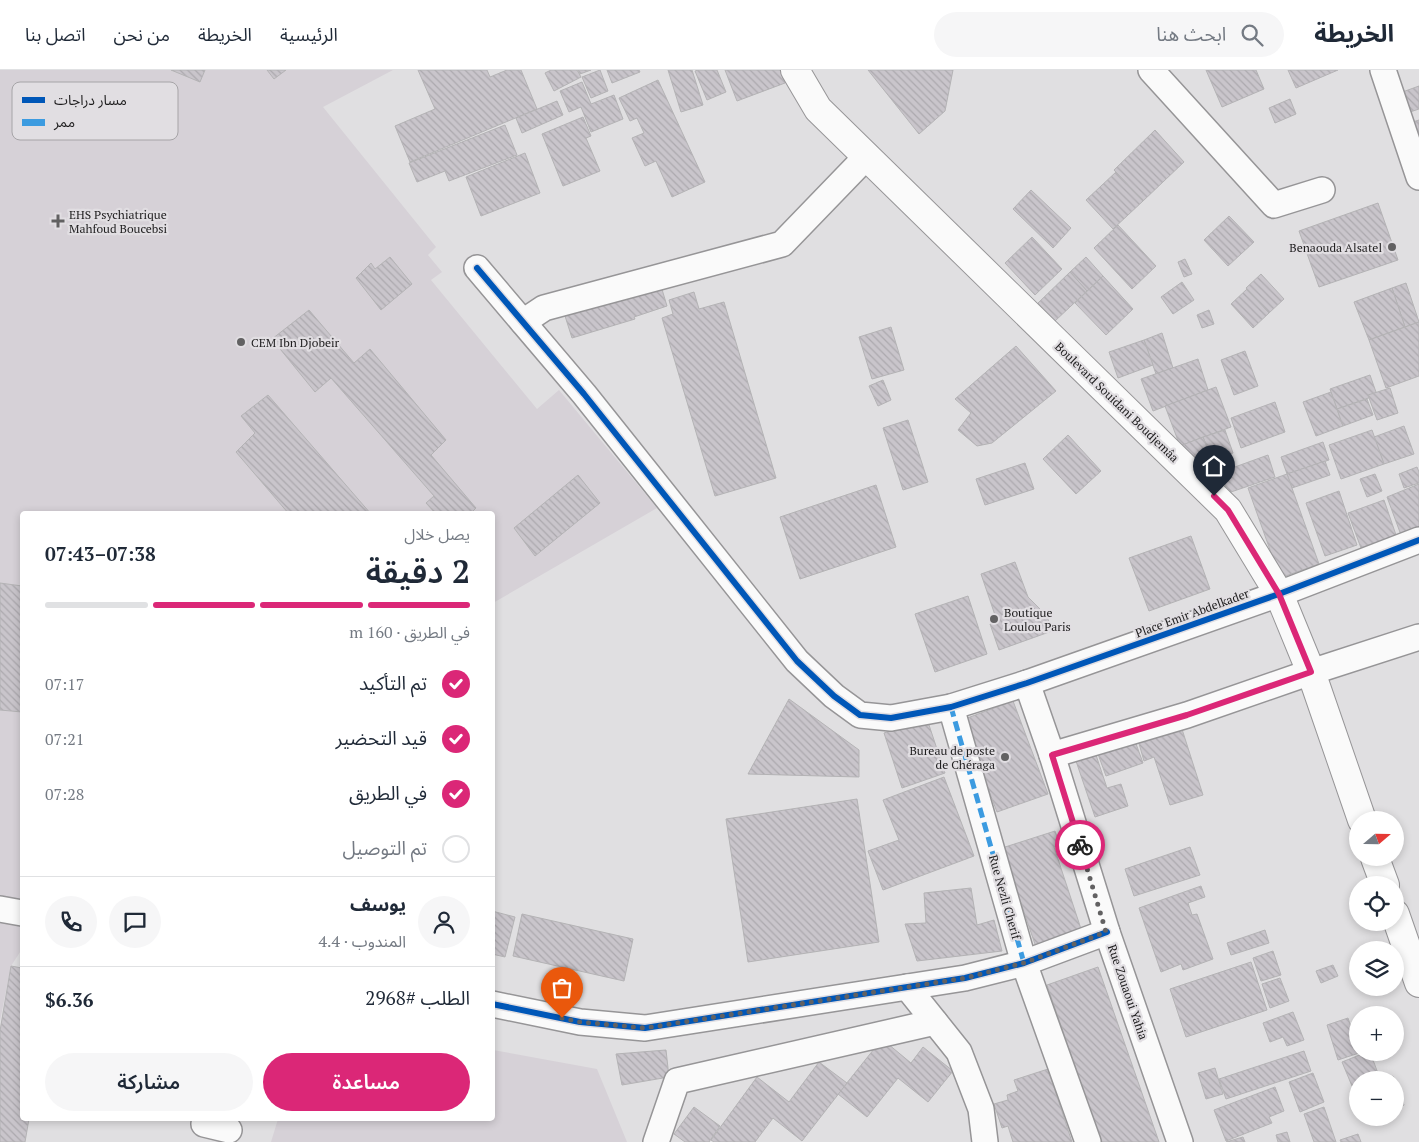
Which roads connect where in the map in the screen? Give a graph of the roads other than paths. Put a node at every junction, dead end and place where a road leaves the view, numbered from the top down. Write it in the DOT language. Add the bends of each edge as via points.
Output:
graph roads {
  1 [pos="795,70"];
  2 [pos="1151,70"];
  3 [pos="1383,70"];
  4 [pos="866,156"];
  5 [pos="1419,177"];
  6 [pos="1322,190"];
  7 [pos="477,268"];
  8 [pos="523,322"];
  9 [pos="1419,540"];
  10 [pos="1279,594"];
  11 [pos="1419,637"];
  12 [pos="1311,672"];
  13 [pos="1028,683"];
  14 [pos="951,707"];
  15 [pos="1052,755"];
  16 [pos="1359,811"];
  17 [pos="0,909"];
  18 [pos="20,912"];
  19 [pos="1401,931"];
  20 [pos="1106,932"];
  21 [pos="1024,963"];
  22 [pos="1419,983"];
  23 [pos="907,987"];
  24 [pos="495,1005"];
  25 [pos="935,1022"];
  26 [pos="204,1124"];
  27 [pos="229,1130"];
  28 [pos="656,1142"];
  29 [pos="985,1142"];
  30 [pos="1088,1142"];
  31 [pos="1180,1142"];
  1 -- 4 [label="main road, Boulevard Souidani Boudjemâa" via="818,109"];
  2 -- 6 [label="street" via="1274,205"];
  3 -- 5 [label="street"];
  4 -- 8 [label="street" via="782,244 544,308"];
  4 -- 10 [label="main road, Boulevard Souidani Boudjemâa" via="1228,510"];
  7 -- 8 [label="street, Place Emir Abdelkader"];
  8 -- 14 [label="street, Place Emir Abdelkader" via="797,661 834,696 860,716 891,718"];
  9 -- 10 [label="street, Place Emir Abdelkader"];
  10 -- 12 [label="main road, Boulevard Souidani Boudjemâa"];
  10 -- 13 [label="street, Place Emir Abdelkader"];
  11 -- 12 [label="street"];
  12 -- 15 [label="street" via="1187,715"];
  12 -- 16 [label="main road, Boulevard Souidani Boudjemâa"];
  13 -- 14 [label="street, Place Emir Abdelkader"];
  13 -- 15 [label="street"];
  14 -- 21 [label="street, Rue Nezli Cherif"];
  15 -- 20 [label="street, Rue Zouaoui Yahia"];
  17 -- 18 [label="street"];
  19 -- 22 [label="main road"];
  20 -- 21 [label="street"];
  20 -- 31 [label="street, Rue Zouaoui Yahia"];
  21 -- 23 [label="street" via="965,978"];
  21 -- 30 [label="street, Rue Nezli Cherif"];
  23 -- 24 [label="street" via="645,1028 580,1022"];
  23 -- 25 [label="street"];
  25 -- 28 [label="street" via="677,1081"];
  25 -- 29 [label="street" via="958,1052 980,1109"];
  26 -- 27 [label="street"];
}
